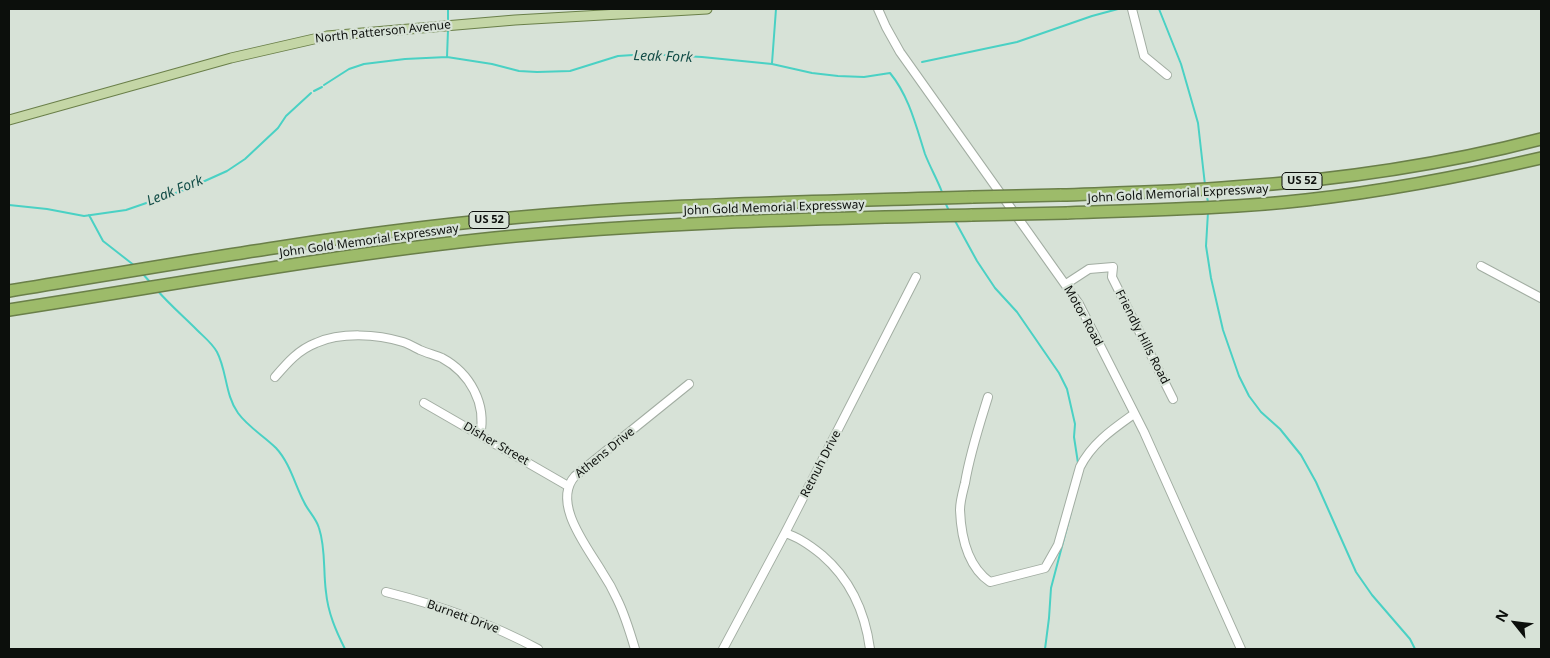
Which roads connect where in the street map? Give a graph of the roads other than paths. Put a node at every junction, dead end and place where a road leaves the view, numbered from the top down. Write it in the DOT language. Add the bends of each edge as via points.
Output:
graph roads {
  1 [pos="707,9"];
  2 [pos="878,9"];
  3 [pos="1132,9"];
  4 [pos="1167,76"];
  5 [pos="9,120"];
  6 [pos="1541,139"];
  7 [pos="1541,158"];
  8 [pos="1481,266"];
  9 [pos="916,278"];
  10 [pos="1066,284"];
  11 [pos="9,291"];
  12 [pos="1541,298"];
  13 [pos="9,312"];
  14 [pos="275,377"];
  15 [pos="689,384"];
  16 [pos="988,397"];
  17 [pos="1173,399"];
  18 [pos="424,403"];
  19 [pos="1134,414"];
  20 [pos="480,434"];
  21 [pos="568,486"];
  22 [pos="786,533"];
  23 [pos="386,592"];
  24 [pos="538,649"];
  25 [pos="635,649"];
  26 [pos="723,649"];
  27 [pos="870,649"];
  28 [pos="1241,649"];
  1 -- 5 [label="main road, North Patterson Avenue" via="327,36 231,58"];
  2 -- 10 [label="street, Motor Road" via="905,59"];
  3 -- 4 [label="street" via="1144,56"];
  6 -- 11 [label="highway, John Gold Memorial Expressway / US 52, bridge" via="1436,162 1310,181 1232,188 676,206 480,221 331,240"];
  7 -- 13 [label="highway, John Gold Memorial Expressway / US 52, bridge" via="1432,182 1306,200 1184,209 780,220 495,238 305,262"];
  8 -- 12 [label="street"];
  9 -- 22 [label="street, Retnuh Drive"];
  10 -- 17 [label="street, Friendly Hills Road" via="1089,269 1113,267 1112,277"];
  10 -- 19 [label="street, Motor Road"];
  14 -- 20 [label="street" via="301,350 316,342 358,336 403,342 442,359 469,381 479,401"];
  15 -- 21 [label="street, Athens Drive" via="575,476"];
  16 -- 19 [label="street" via="971,450 960,509 965,546 980,575 990,582 1045,568 1058,544 1085,458 1099,440"];
  18 -- 20 [label="street, Disher Street"];
  19 -- 28 [label="street, Motor Road"];
  20 -- 21 [label="street, Disher Street"];
  21 -- 25 [label="street, Athens Drive" via="569,509 575,526 617,599"];
  22 -- 26 [label="street, Retnuh Drive"];
  22 -- 27 [label="street" via="815,549 850,586 863,613"];
  23 -- 24 [label="street, Burnett Drive" via="479,622"];
}
